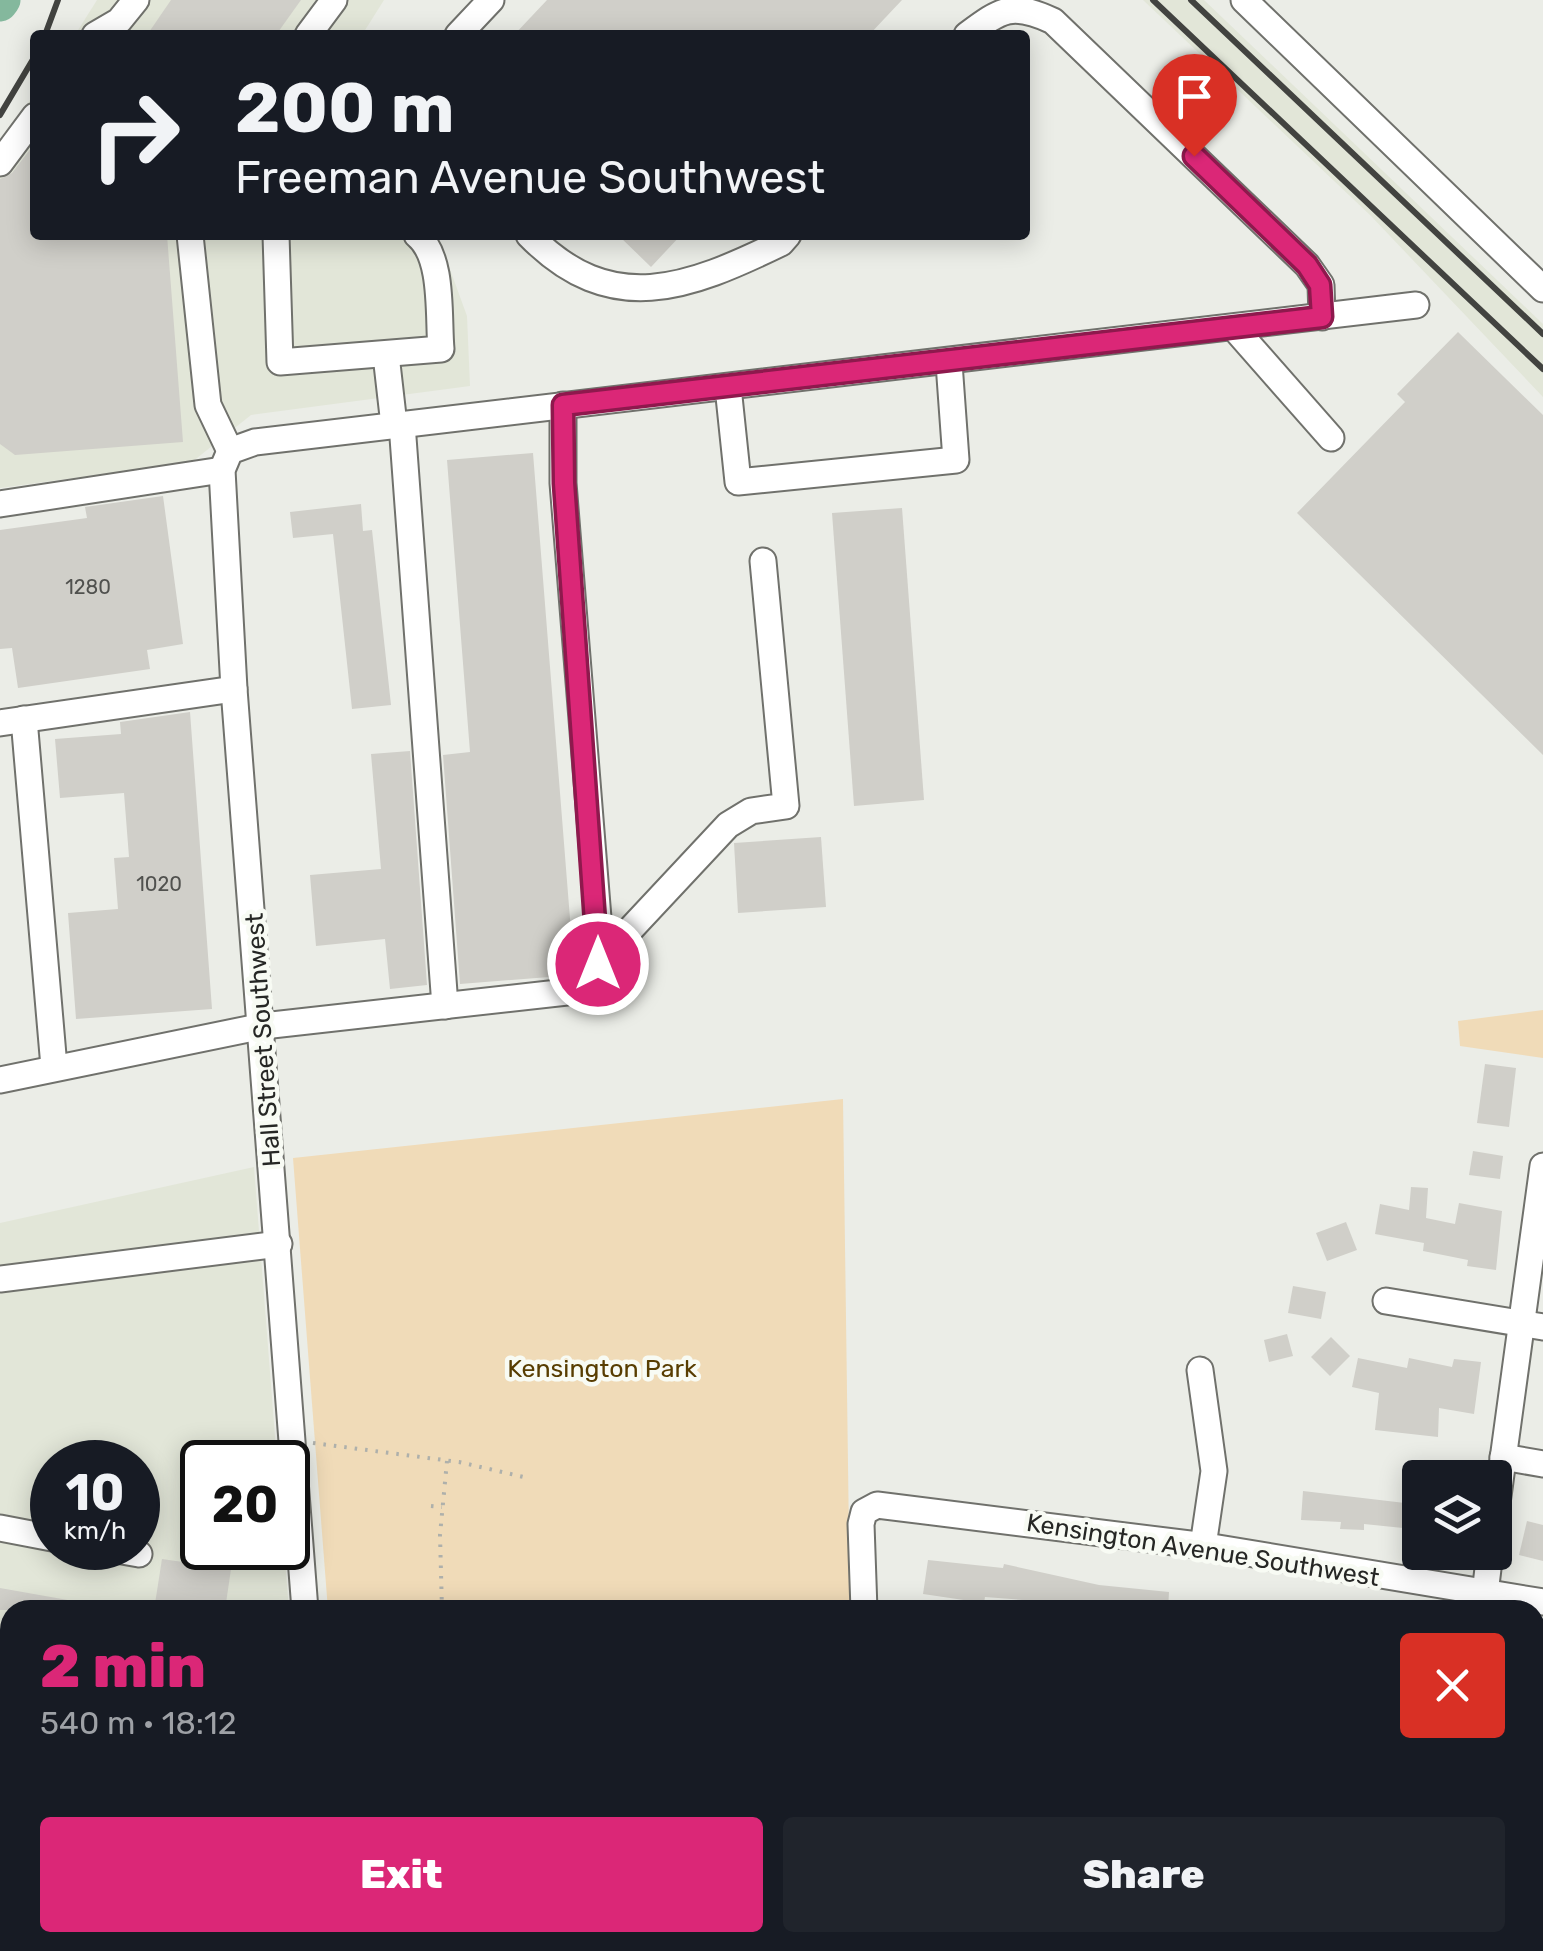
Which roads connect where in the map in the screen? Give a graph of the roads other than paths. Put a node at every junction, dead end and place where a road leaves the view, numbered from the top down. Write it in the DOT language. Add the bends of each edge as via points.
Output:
graph roads {
  1 [pos="136,0"];
  2 [pos="334,0"];
  3 [pos="491,0"];
  4 [pos="1244,0"];
  5 [pos="103,30"];
  6 [pos="312,30"];
  7 [pos="463,30"];
  8 [pos="973,30"];
  9 [pos="30,123"];
  10 [pos="0,164"];
  11 [pos="191,240"];
  12 [pos="276,240"];
  13 [pos="423,240"];
  14 [pos="534,240"];
  15 [pos="781,240"];
  16 [pos="1543,289"];
  17 [pos="1416,305"];
  18 [pos="1322,317"];
  19 [pos="1235,329"];
  20 [pos="386,355"];
  21 [pos="949,363"];
  22 [pos="728,387"];
  23 [pos="563,405"];
  24 [pos="398,425"];
  25 [pos="1331,438"];
  26 [pos="226,461"];
  27 [pos="0,504"];
  28 [pos="763,561"];
  29 [pos="234,689"];
  30 [pos="12,721"];
  31 [pos="598,964"];
  32 [pos="445,1006"];
  33 [pos="264,1026"];
  34 [pos="54,1067"];
  35 [pos="0,1080"];
  36 [pos="1543,1166"];
  37 [pos="279,1244"];
  38 [pos="0,1279"];
  39 [pos="1386,1301"];
  40 [pos="1532,1326"];
  41 [pos="1200,1370"];
  42 [pos="1503,1457"];
  43 [pos="1503,1460"];
  44 [pos="1543,1464"];
  45 [pos="0,1528"];
  46 [pos="30,1534"];
  47 [pos="1203,1546"];
  48 [pos="1488,1570"];
  49 [pos="305,1600"];
  50 [pos="864,1600"];
  51 [pos="1474,1600"];
  52 [pos="1484,1600"];
  1 -- 5 [label="street"];
  2 -- 6 [label="street"];
  3 -- 7 [label="street"];
  4 -- 16 [label="street"];
  8 -- 18 [label="street" via="997,13 1023,7 1053,21 1307,265 1320,285"];
  9 -- 10 [label="street"];
  11 -- 26 [label="street" via="208,405"];
  12 -- 20 [label="street" via="280,362"];
  13 -- 20 [label="street" via="434,265 441,349"];
  14 -- 15 [label="street" via="593,282 641,290 690,284"];
  17 -- 18 [label="street"];
  18 -- 19 [label="street"];
  19 -- 21 [label="street"];
  19 -- 25 [label="street"];
  20 -- 24 [label="street"];
  21 -- 22 [label="street"];
  21 -- 22 [label="street" via="956,460 738,482"];
  22 -- 23 [label="street"];
  23 -- 24 [label="street"];
  23 -- 31 [label="street"];
  24 -- 26 [label="street" via="255,442"];
  24 -- 32 [label="street"];
  26 -- 27 [label="street"];
  26 -- 29 [label="street, Hall Street Southwest"];
  28 -- 31 [label="street" via="786,806 751,811 728,825"];
  29 -- 30 [label="street"];
  29 -- 33 [label="street, Hall Street Southwest"];
  30 -- 34 [label="street"];
  31 -- 32 [label="street" via="584,985 567,992"];
  32 -- 33 [label="street"];
  33 -- 34 [label="street"];
  33 -- 37 [label="street, Hall Street Southwest"];
  34 -- 35 [label="street"];
  36 -- 40 [label="street"];
  37 -- 38 [label="street"];
  37 -- 49 [label="street, Hall Street Southwest"];
  39 -- 40 [label="street"];
  40 -- 42 [label="street"];
  41 -- 47 [label="street" via="1214,1472"];
  42 -- 43 [label="street"];
  42 -- 44 [label="street"];
  45 -- 46 [label="street"];
  47 -- 50 [label="street, Kensington Avenue Southwest" via="877,1506 864,1512"];
  47 -- 51 [label="street, Kensington Avenue Southwest"];
  48 -- 52 [label="street"];
}
